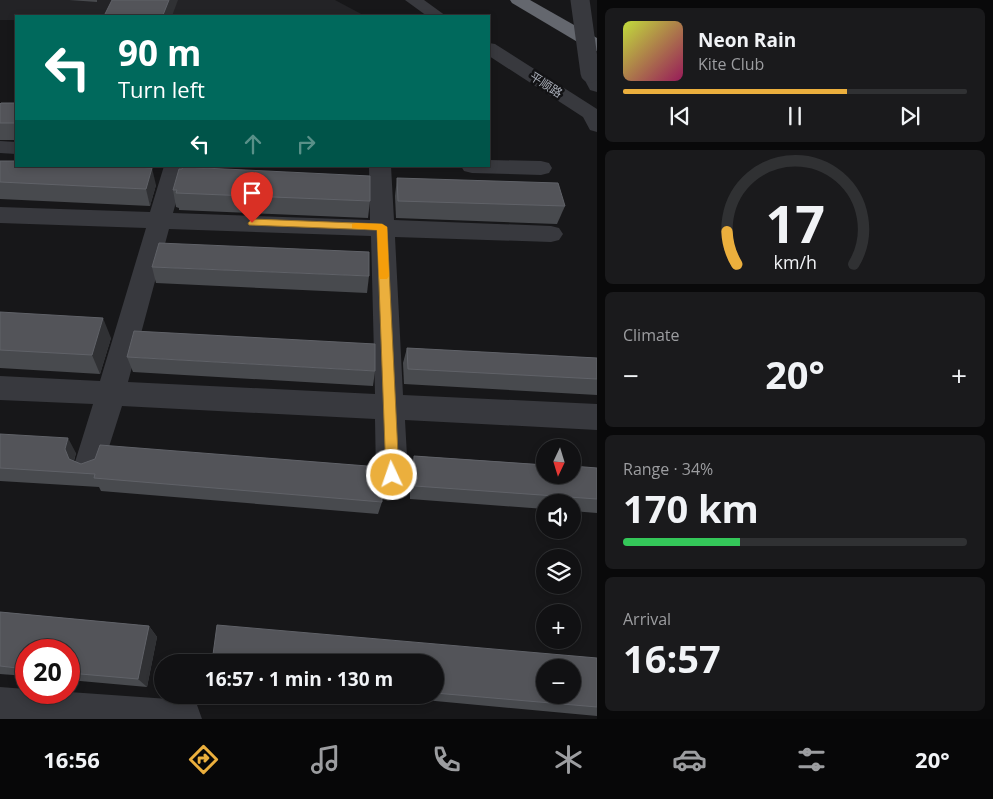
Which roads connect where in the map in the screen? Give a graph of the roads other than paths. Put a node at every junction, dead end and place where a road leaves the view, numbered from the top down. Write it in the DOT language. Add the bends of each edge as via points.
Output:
graph roads {
  1 [pos="413,0"];
  2 [pos="518,0"];
  3 [pos="548,0"];
  4 [pos="580,0"];
  5 [pos="436,15"];
  6 [pos="597,28"];
  7 [pos="597,46"];
  8 [pos="490,49"];
  9 [pos="593,79"];
  10 [pos="597,126"];
  11 [pos="0,147"];
  12 [pos="15,148"];
  13 [pos="175,167"];
  14 [pos="380,167"];
  15 [pos="490,167"];
  16 [pos="541,168"];
  17 [pos="0,215"];
  18 [pos="160,220"];
  19 [pos="382,227"];
  20 [pos="551,234"];
  21 [pos="0,388"];
  22 [pos="111,393"];
  23 [pos="388,406"];
  24 [pos="597,417"];
  25 [pos="90,462"];
  26 [pos="392,475"];
  27 [pos="0,706"];
  28 [pos="183,719"];
  1 -- 5 [label="street"];
  2 -- 7 [label="highway"];
  3 -- 6 [label="highway"];
  4 -- 9 [label="street, bridge"];
  8 -- 10 [label="street, 平顺路" via="591,114"];
  11 -- 12 [label="street"];
  13 -- 18 [label="street"];
  14 -- 19 [label="street"];
  15 -- 16 [label="street"];
  17 -- 18 [label="street"];
  18 -- 19 [label="street"];
  18 -- 22 [label="street"];
  19 -- 20 [label="street"];
  19 -- 23 [label="street"];
  21 -- 22 [label="street"];
  22 -- 23 [label="street"];
  22 -- 25 [label="street"];
  23 -- 24 [label="street"];
  23 -- 26 [label="street"];
  27 -- 28 [label="street"];
}
